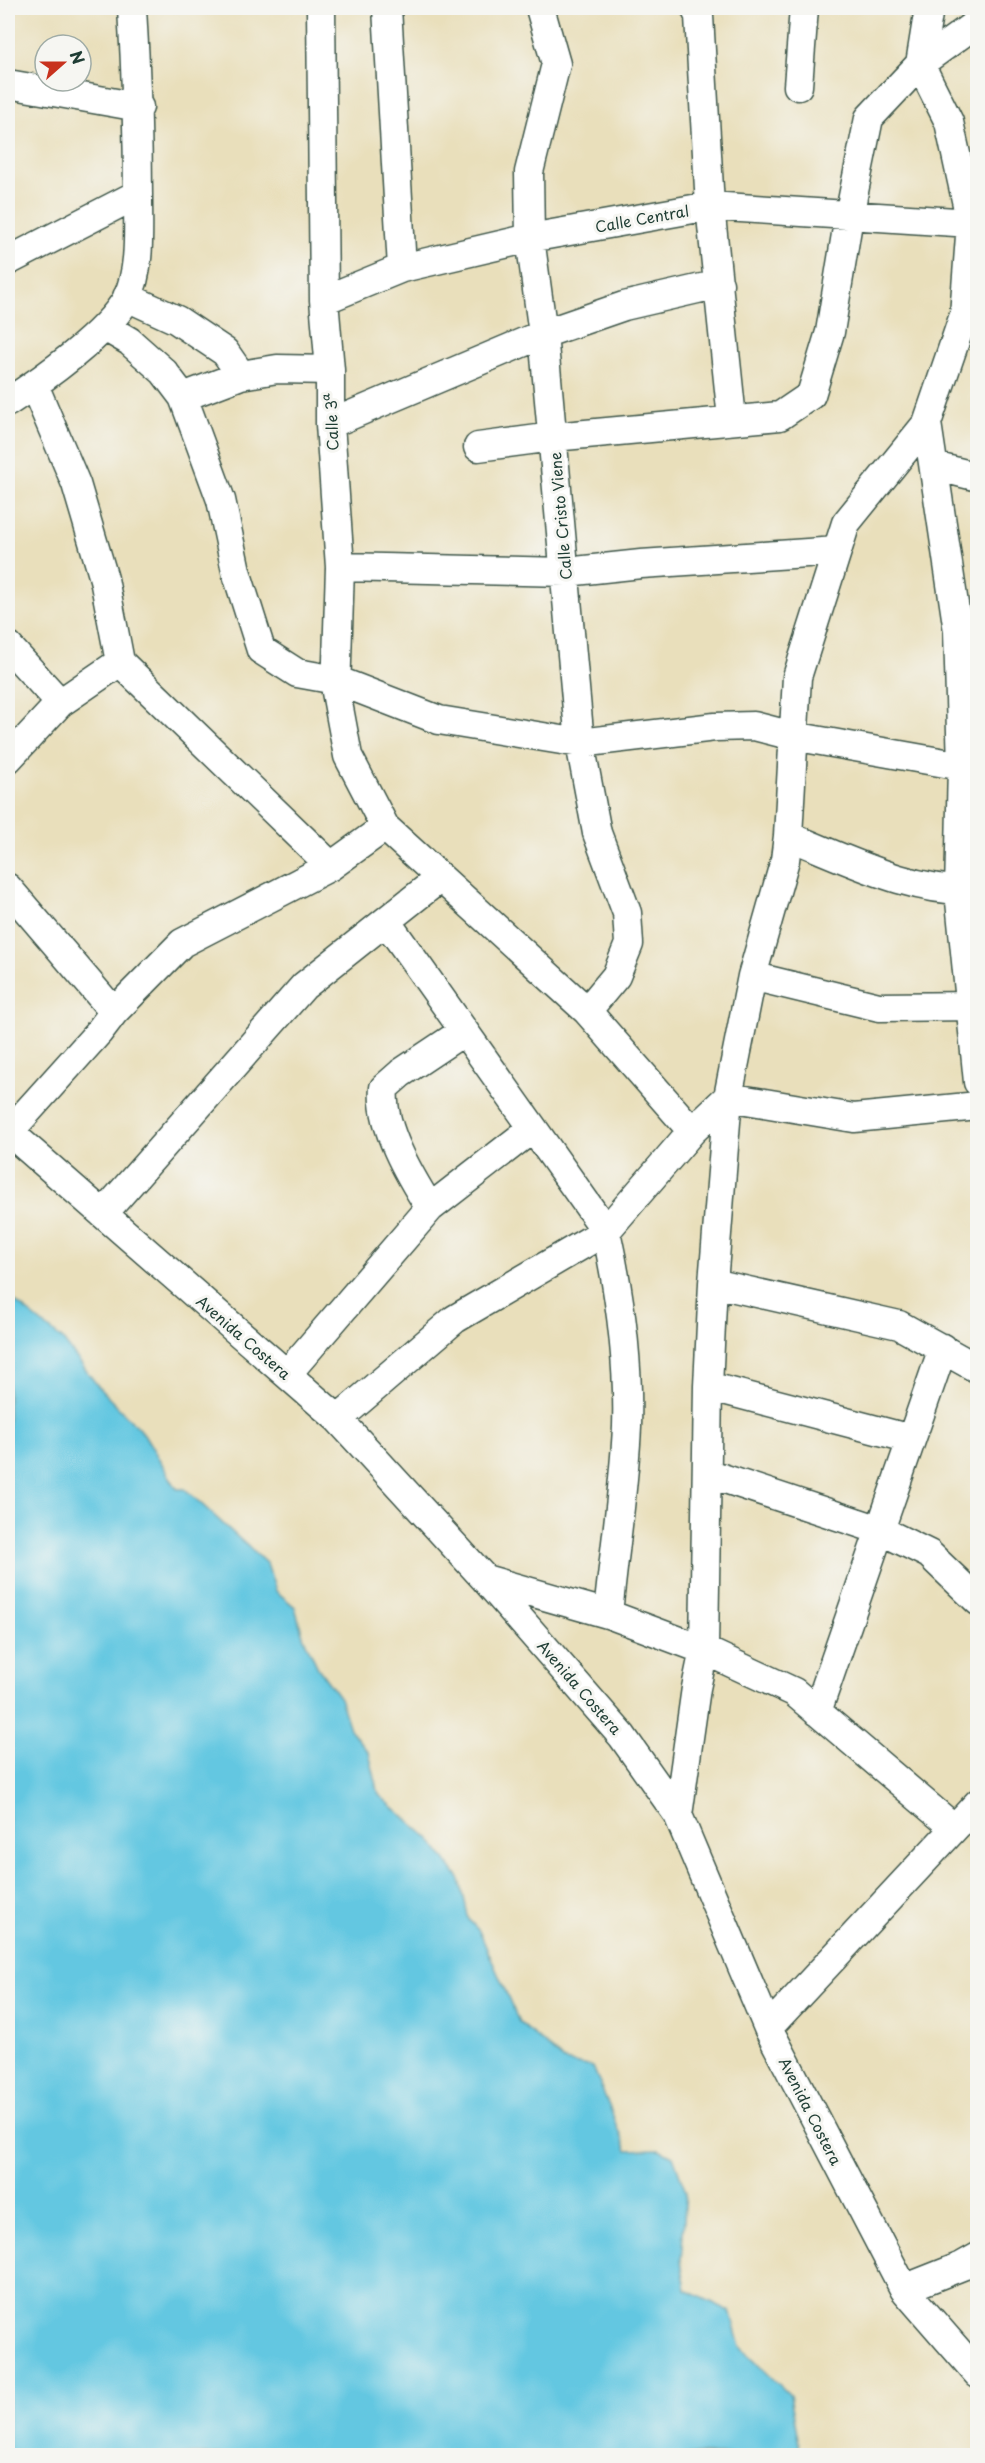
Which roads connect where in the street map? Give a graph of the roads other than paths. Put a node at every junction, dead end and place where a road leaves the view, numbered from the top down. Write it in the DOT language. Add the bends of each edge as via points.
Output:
graph roads {
  1 [pos="132,8"];
  2 [pos="321,8"];
  3 [pos="387,8"];
  4 [pos="540,8"];
  5 [pos="695,8"];
  6 [pos="804,8"];
  7 [pos="929,8"];
  8 [pos="978,22"];
  9 [pos="920,64"];
  10 [pos="8,84"];
  11 [pos="798,86"];
  12 [pos="139,107"];
  13 [pos="138,194"];
  14 [pos="710,206"];
  15 [pos="849,216"];
  16 [pos="971,223"];
  17 [pos="530,238"];
  18 [pos="8,261"];
  19 [pos="402,268"];
  20 [pos="718,284"];
  21 [pos="127,297"];
  22 [pos="324,300"];
  23 [pos="971,316"];
  24 [pos="105,327"];
  25 [pos="543,334"];
  26 [pos="330,370"];
  27 [pos="241,375"];
  28 [pos="34,385"];
  29 [pos="183,397"];
  30 [pos="8,402"];
  31 [pos="732,419"];
  32 [pos="927,423"];
  33 [pos="330,424"];
  34 [pos="552,437"];
  35 [pos="478,447"];
  36 [pos="934,466"];
  37 [pos="978,477"];
  38 [pos="837,552"];
  39 [pos="340,567"];
  40 [pos="566,572"];
  41 [pos="968,632"];
  42 [pos="8,646"];
  43 [pos="120,662"];
  44 [pos="336,680"];
  45 [pos="60,703"];
  46 [pos="793,736"];
  47 [pos="580,743"];
  48 [pos="8,759"];
  49 [pos="970,766"];
  50 [pos="385,827"];
  51 [pos="788,836"];
  52 [pos="331,866"];
  53 [pos="440,878"];
  54 [pos="8,888"];
  55 [pos="968,891"];
  56 [pos="386,921"];
  57 [pos="752,976"];
  58 [pos="974,1006"];
  59 [pos="587,1011"];
  60 [pos="114,1012"];
  61 [pos="464,1031"];
  62 [pos="978,1082"];
  63 [pos="728,1097"];
  64 [pos="978,1106"];
  65 [pos="533,1128"];
  66 [pos="692,1131"];
  67 [pos="8,1132"];
  68 [pos="430,1208"];
  69 [pos="103,1214"];
  70 [pos="606,1231"];
  71 [pos="713,1283"];
  72 [pos="943,1348"];
  73 [pos="978,1369"];
  74 [pos="287,1374"];
  75 [pos="708,1386"];
  76 [pos="338,1419"];
  77 [pos="911,1439"];
  78 [pos="707,1473"];
  79 [pos="880,1530"];
  80 [pos="485,1579"];
  81 [pos="978,1602"];
  82 [pos="608,1614"];
  83 [pos="704,1650"];
  84 [pos="817,1712"];
  85 [pos="978,1803"];
  86 [pos="678,1815"];
  87 [pos="954,1828"];
  88 [pos="768,2028"];
  89 [pos="978,2257"];
  90 [pos="904,2289"];
  91 [pos="978,2374"];
  1 -- 12 [label="street"];
  2 -- 22 [label="street, Calle 3ª"];
  3 -- 19 [label="street"];
  4 -- 17 [label="street, Calle Cristo Viene" via="556,63 529,172"];
  5 -- 14 [label="street" via="699,16"];
  6 -- 11 [label="street"];
  7 -- 9 [label="street"];
  8 -- 9 [label="street"];
  9 -- 15 [label="street" via="869,118"];
  9 -- 16 [label="street" via="949,122"];
  10 -- 12 [label="street"];
  12 -- 13 [label="street"];
  13 -- 18 [label="street"];
  13 -- 21 [label="street" via="137,259"];
  14 -- 15 [label="street, Calle Central"];
  14 -- 17 [label="street, Calle Central"];
  14 -- 20 [label="street"];
  15 -- 16 [label="street, Calle Central"];
  15 -- 31 [label="street" via="830,332 811,395 780,416"];
  16 -- 23 [label="street"];
  17 -- 19 [label="street, Calle Central"];
  17 -- 25 [label="street, Calle Cristo Viene"];
  19 -- 22 [label="street, Calle Central"];
  20 -- 25 [label="street" via="624,306"];
  20 -- 31 [label="street"];
  21 -- 24 [label="street"];
  21 -- 27 [label="street" via="177,320 225,352"];
  22 -- 26 [label="street, Calle 3ª"];
  23 -- 32 [label="street"];
  24 -- 28 [label="street"];
  24 -- 29 [label="street" via="164,372"];
  25 -- 33 [label="street"];
  25 -- 34 [label="street, Calle Cristo Viene"];
  26 -- 27 [label="street" via="277,369"];
  26 -- 33 [label="street, Calle 3ª"];
  27 -- 29 [label="street"];
  28 -- 30 [label="street"];
  28 -- 43 [label="street" via="76,484 104,579"];
  29 -- 44 [label="street" via="221,500 236,571 261,650 297,673"];
  31 -- 34 [label="street"];
  32 -- 36 [label="street"];
  32 -- 38 [label="street" via="846,524"];
  33 -- 39 [label="street, Calle 3ª"];
  34 -- 35 [label="street"];
  34 -- 40 [label="street, Calle Cristo Viene"];
  36 -- 37 [label="street"];
  36 -- 41 [label="street"];
  38 -- 40 [label="street"];
  38 -- 46 [label="street" via="797,677"];
  39 -- 40 [label="street"];
  39 -- 44 [label="street, Calle 3ª"];
  40 -- 47 [label="street, Calle Cristo Viene"];
  41 -- 49 [label="street"];
  42 -- 45 [label="street"];
  43 -- 45 [label="street"];
  43 -- 52 [label="street"];
  44 -- 47 [label="street" via="439,720"];
  44 -- 50 [label="street, Calle 3ª" via="348,756"];
  45 -- 48 [label="street"];
  46 -- 47 [label="street" via="754,726 716,727"];
  46 -- 49 [label="street"];
  46 -- 51 [label="street"];
  47 -- 59 [label="street, Calle Cristo Viene" via="597,833 627,913 629,944 616,976"];
  49 -- 55 [label="street"];
  50 -- 52 [label="street"];
  50 -- 53 [label="street, Calle 3ª"];
  51 -- 55 [label="street" via="902,879"];
  51 -- 57 [label="street" via="785,860"];
  52 -- 60 [label="street" via="182,943"];
  53 -- 56 [label="street"];
  53 -- 59 [label="street, Calle 3ª"];
  54 -- 60 [label="street"];
  55 -- 58 [label="street"];
  56 -- 61 [label="street"];
  56 -- 69 [label="street" via="303,986"];
  57 -- 58 [label="street" via="879,1007"];
  57 -- 63 [label="street"];
  58 -- 62 [label="street"];
  59 -- 66 [label="street, Calle 3ª"];
  60 -- 67 [label="street"];
  61 -- 65 [label="street"];
  61 -- 68 [label="street" via="384,1088 385,1115 411,1178"];
  63 -- 64 [label="street" via="854,1118"];
  63 -- 66 [label="street"];
  63 -- 71 [label="street"];
  65 -- 68 [label="street"];
  65 -- 70 [label="street"];
  66 -- 70 [label="street"];
  67 -- 69 [label="street, Avenida Costera"];
  68 -- 74 [label="street"];
  69 -- 74 [label="street, Avenida Costera"];
  70 -- 76 [label="street" via="455,1318"];
  70 -- 82 [label="street" via="623,1330 627,1426"];
  71 -- 72 [label="street" via="899,1325"];
  71 -- 75 [label="street"];
  72 -- 73 [label="street"];
  72 -- 77 [label="street"];
  74 -- 76 [label="street, Avenida Costera"];
  75 -- 77 [label="street"];
  75 -- 78 [label="street"];
  76 -- 80 [label="street, Avenida Costera"];
  77 -- 79 [label="street"];
  78 -- 79 [label="street"];
  78 -- 83 [label="street"];
  79 -- 81 [label="street" via="929,1554"];
  79 -- 84 [label="street"];
  80 -- 82 [label="street"];
  80 -- 86 [label="street, Avenida Costera" via="622,1736"];
  82 -- 83 [label="street"];
  83 -- 84 [label="street" via="794,1692"];
  83 -- 86 [label="street"];
  84 -- 87 [label="street"];
  85 -- 87 [label="street"];
  86 -- 88 [label="street, Avenida Costera"];
  87 -- 88 [label="street"];
  88 -- 90 [label="street, Avenida Costera"];
  89 -- 90 [label="street"];
  90 -- 91 [label="street, Avenida Costera"];
}
